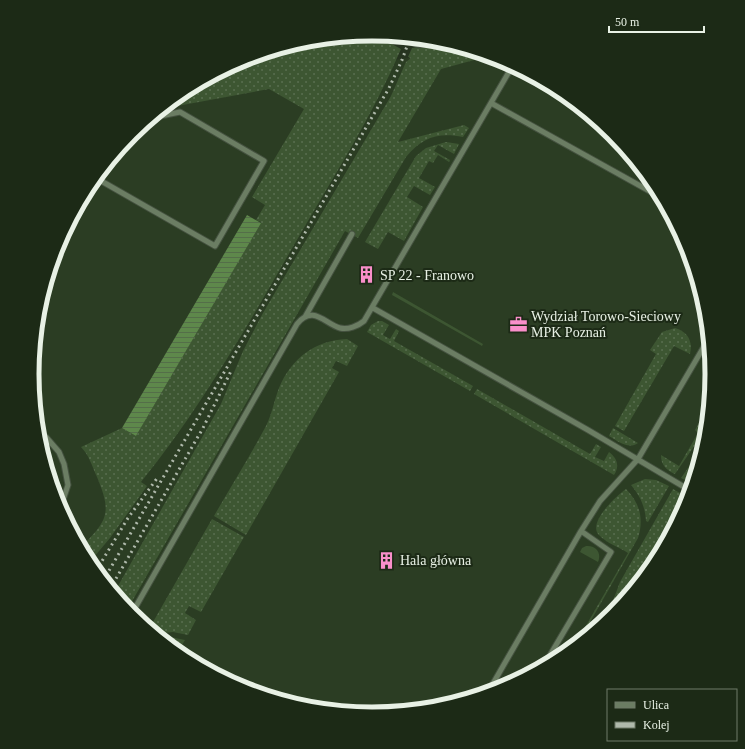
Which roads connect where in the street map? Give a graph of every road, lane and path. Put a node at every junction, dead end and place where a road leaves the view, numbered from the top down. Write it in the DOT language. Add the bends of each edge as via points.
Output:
graph roads {
  1 [pos="510,70"];
  2 [pos="491,103"];
  3 [pos="163,116"];
  4 [pos="101,181"];
  5 [pos="652,192"];
  6 [pos="352,234"];
  7 [pos="372,308"];
  8 [pos="305,317"];
  9 [pos="704,346"];
  10 [pos="44,436"];
  11 [pos="638,459"];
  12 [pos="686,488"];
  13 [pos="63,500"];
  14 [pos="581,531"];
  15 [pos="135,608"];
  16 [pos="549,657"];
  17 [pos="492,686"];
  1 -- 2 [label="lane"];
  2 -- 5 [label="lane"];
  2 -- 7 [label="lane"];
  3 -- 4 [label="lane" via="180,112 264,161 215,246"];
  6 -- 8 [label="lane"];
  7 -- 8 [label="lane" via="364,321 351,328 340,328 317,317"];
  7 -- 11 [label="lane"];
  8 -- 15 [label="lane" via="298,324"];
  9 -- 11 [label="lane"];
  10 -- 13 [label="lane" via="59,452 64,464 68,485"];
  11 -- 12 [label="lane"];
  11 -- 14 [label="lane" via="600,501"];
  14 -- 16 [label="lane" via="611,552"];
  14 -- 17 [label="lane"];
}
